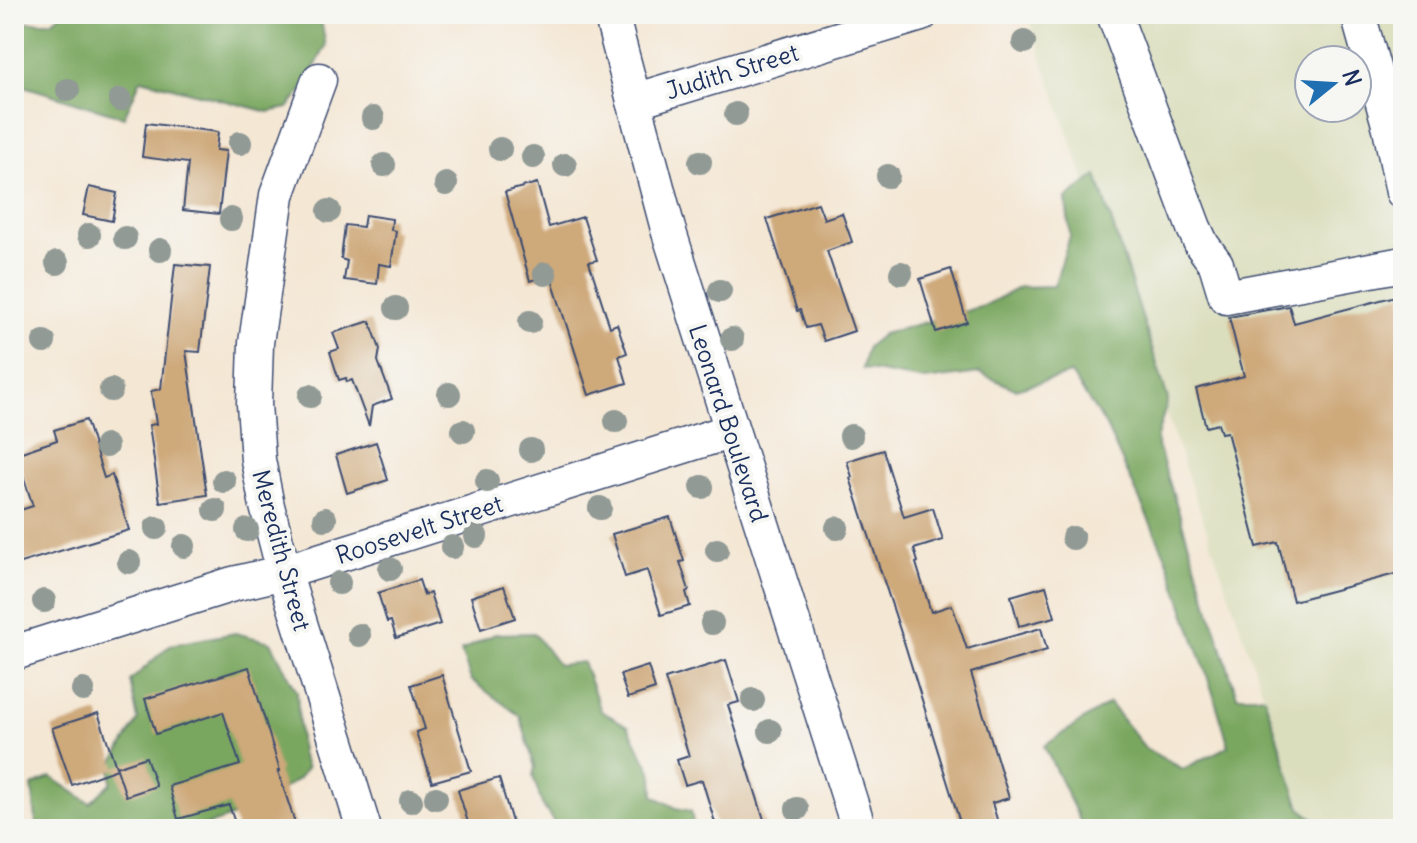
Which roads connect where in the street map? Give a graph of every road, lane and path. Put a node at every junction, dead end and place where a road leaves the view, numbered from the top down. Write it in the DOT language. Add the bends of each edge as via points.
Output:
graph roads {
  1 [pos="611,14"];
  2 [pos="921,14"];
  3 [pos="1114,14"];
  4 [pos="1358,14"];
  5 [pos="319,80"];
  6 [pos="634,101"];
  7 [pos="1396,126"];
  8 [pos="1403,192"];
  9 [pos="1403,264"];
  10 [pos="731,431"];
  11 [pos="284,572"];
  12 [pos="14,653"];
  13 [pos="364,829"];
  14 [pos="859,829"];
  1 -- 6 [label="street, Leonard Boulevard"];
  2 -- 6 [label="street, Judith Street"];
  3 -- 9 [label="street" via="1194,228 1216,264 1226,297"];
  4 -- 7 [label="street"];
  5 -- 11 [label="street, Meredith Street" via="277,195 256,343 258,460"];
  6 -- 10 [label="street, Leonard Boulevard"];
  7 -- 8 [label="street"];
  10 -- 11 [label="street, Roosevelt Street"];
  10 -- 14 [label="street, Leonard Boulevard"];
  11 -- 12 [label="street, Roosevelt Street"];
  11 -- 13 [label="street, Meredith Street"];
}
